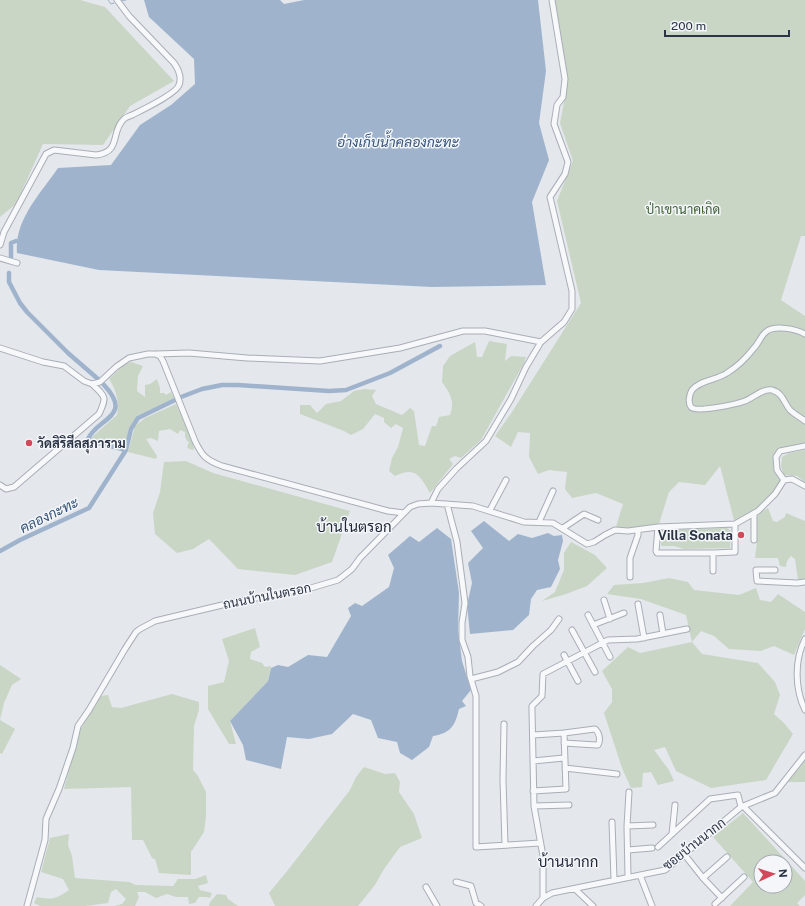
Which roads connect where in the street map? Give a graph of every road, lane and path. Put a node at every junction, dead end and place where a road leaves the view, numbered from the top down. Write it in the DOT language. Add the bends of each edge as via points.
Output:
graph roads {
  1 [pos="117,0"];
  2 [pos="552,0"];
  3 [pos="0,245"];
  4 [pos="0,258"];
  5 [pos="17,263"];
  6 [pos="805,334"];
  7 [pos="541,342"];
  8 [pos="0,348"];
  9 [pos="155,354"];
  10 [pos="92,384"];
  11 [pos="805,421"];
  12 [pos="805,446"];
  13 [pos="506,480"];
  14 [pos="784,480"];
  15 [pos="0,485"];
  16 [pos="805,486"];
  17 [pos="553,492"];
  18 [pos="431,503"];
  19 [pos="447,504"];
  20 [pos="490,510"];
  21 [pos="404,513"];
  22 [pos="754,513"];
  23 [pos="598,520"];
  24 [pos="538,522"];
  25 [pos="735,524"];
  26 [pos="658,527"];
  27 [pos="563,528"];
  28 [pos="638,530"];
  29 [pos="754,540"];
  30 [pos="713,553"];
  31 [pos="775,570"];
  32 [pos="713,571"];
  33 [pos="630,577"];
  34 [pos="805,582"];
  35 [pos="604,600"];
  36 [pos="638,604"];
  37 [pos="624,613"];
  38 [pos="588,615"];
  39 [pos="660,615"];
  40 [pos="559,619"];
  41 [pos="610,619"];
  42 [pos="593,625"];
  43 [pos="687,629"];
  44 [pos="572,630"];
  45 [pos="663,634"];
  46 [pos="644,638"];
  47 [pos="805,639"];
  48 [pos="603,642"];
  49 [pos="584,652"];
  50 [pos="564,655"];
  51 [pos="610,657"];
  52 [pos="567,661"];
  53 [pos="595,672"];
  54 [pos="471,679"];
  55 [pos="578,681"];
  56 [pos="805,710"];
  57 [pos="504,724"];
  58 [pos="564,733"];
  59 [pos="533,735"];
  60 [pos="564,743"];
  61 [pos="805,755"];
  62 [pos="564,758"];
  63 [pos="533,761"];
  64 [pos="565,768"];
  65 [pos="617,774"];
  66 [pos="533,791"];
  67 [pos="629,792"];
  68 [pos="569,805"];
  69 [pos="675,805"];
  70 [pos="534,806"];
  71 [pos="743,807"];
  72 [pos="612,822"];
  73 [pos="627,826"];
  74 [pos="653,826"];
  75 [pos="672,834"];
  76 [pos="540,843"];
  77 [pos="505,845"];
  78 [pos="628,850"];
  79 [pos="684,854"];
  80 [pos="727,857"];
  81 [pos="805,868"];
  82 [pos="640,875"];
  83 [pos="628,877"];
  84 [pos="744,877"];
  85 [pos="703,878"];
  86 [pos="614,880"];
  87 [pos="456,882"];
  88 [pos="426,887"];
  89 [pos="575,889"];
  90 [pos="543,898"];
  91 [pos="722,898"];
  92 [pos="715,904"];
  93 [pos="27,906"];
  94 [pos="437,906"];
  95 [pos="481,906"];
  96 [pos="536,906"];
  97 [pos="593,906"];
  98 [pos="652,906"];
  1 -- 3 [label="street" via="180,70 179,86 168,95 124,119 108,152 96,155 54,150 46,154 4,232"];
  2 -- 7 [label="street" via="565,79 563,97 557,105 554,124 568,162 565,174 550,197 573,302 568,317"];
  4 -- 5 [label="street"];
  6 -- 11 [label="street" via="782,328 767,331 738,365 728,373 697,385 689,399 694,410 702,410 745,401 774,390 790,410"];
  7 -- 9 [label="street" via="485,331 463,331 400,348 320,361 189,353"];
  7 -- 18 [label="street" via="486,441 438,489"];
  8 -- 10 [label="street" via="64,366"];
  9 -- 10 [label="street" via="129,358 100,382"];
  9 -- 21 [label="street" via="163,361 199,450 208,460 388,511"];
  10 -- 15 [label="street" via="103,394 105,402 98,414 14,487 6,489"];
  12 -- 14 [label="street" via="780,451 776,457 777,470"];
  13 -- 20 [label="street"];
  14 -- 16 [label="street" via="792,479"];
  14 -- 22 [label="street, ถนนบ้านในตรอก" via="776,494"];
  17 -- 24 [label="street"];
  18 -- 19 [label="street, ถนนบ้านในตรอก"];
  18 -- 21 [label="street, ถนนบ้านในตรอก" via="414,505"];
  19 -- 20 [label="street, ถนนบ้านในตรอก"];
  19 -- 54 [label="street" via="456,542 465,603 462,640 468,657"];
  20 -- 24 [label="street, ถนนบ้านในตรอก" via="524,522"];
  21 -- 93 [label="street, ถนนบ้านในตรอก" via="352,569 338,580 304,590 239,601 155,621 136,632 78,726 59,789 46,819 45,840"];
  22 -- 25 [label="street, ถนนบ้านในตรอก"];
  22 -- 29 [label="street"];
  23 -- 27 [label="street" via="584,514"];
  24 -- 27 [label="street, ถนนบ้านในตรอก" via="553,523"];
  25 -- 26 [label="street, ถนนบ้านในตรอก"];
  25 -- 30 [label="street" via="734,552"];
  26 -- 28 [label="street, ถนนบ้านในตรอก"];
  26 -- 30 [label="street" via="657,553"];
  27 -- 28 [label="street, ถนนบ้านในตรอก" via="587,544 615,530"];
  28 -- 33 [label="street" via="630,558"];
  30 -- 32 [label="street"];
  31 -- 34 [label="street" via="756,570 757,581"];
  35 -- 41 [label="street"];
  36 -- 46 [label="street"];
  37 -- 41 [label="street"];
  38 -- 42 [label="street"];
  39 -- 45 [label="street"];
  40 -- 54 [label="street" via="518,662 498,672"];
  41 -- 42 [label="street"];
  42 -- 48 [label="street"];
  43 -- 45 [label="street"];
  44 -- 49 [label="street"];
  45 -- 46 [label="street"];
  46 -- 48 [label="street"];
  47 -- 56 [label="street" via="800,650 797,679"];
  48 -- 49 [label="street"];
  48 -- 51 [label="street"];
  49 -- 52 [label="street"];
  49 -- 53 [label="street"];
  50 -- 52 [label="street"];
  52 -- 55 [label="street"];
  52 -- 59 [label="street" via="543,674 542,696 532,706"];
  54 -- 77 [label="street" via="476,696 476,847"];
  57 -- 77 [label="street"];
  58 -- 59 [label="street"];
  58 -- 60 [label="street"];
  58 -- 60 [label="street" via="595,729 600,741 598,745"];
  59 -- 63 [label="street"];
  60 -- 62 [label="street"];
  61 -- 71 [label="street, ซอยบ้านนากก" via="775,793"];
  62 -- 63 [label="street"];
  62 -- 64 [label="street"];
  63 -- 66 [label="street"];
  64 -- 65 [label="street"];
  64 -- 66 [label="street" via="566,789"];
  66 -- 70 [label="street"];
  67 -- 73 [label="street"];
  68 -- 70 [label="street"];
  69 -- 75 [label="street"];
  70 -- 76 [label="street"];
  71 -- 75 [label="street" via="738,795 710,799"];
  71 -- 79 [label="street, ซอยบ้านนากก"];
  71 -- 81 [label="street"];
  72 -- 86 [label="street"];
  73 -- 74 [label="street"];
  73 -- 78 [label="street"];
  75 -- 78 [label="street" via="655,848"];
  76 -- 77 [label="street"];
  76 -- 90 [label="street" via="543,856"];
  78 -- 83 [label="street"];
  79 -- 82 [label="street, ซอยบ้านนากก" via="665,870"];
  79 -- 85 [label="street"];
  80 -- 85 [label="street"];
  82 -- 83 [label="street, ซอยบ้านนากก"];
  82 -- 98 [label="street"];
  83 -- 86 [label="street, ซอยบ้านนากก"];
  84 -- 91 [label="street"];
  85 -- 91 [label="street"];
  86 -- 89 [label="street, ซอยบ้านนากก"];
  87 -- 95 [label="street" via="471,886 476,903"];
  88 -- 94 [label="street"];
  89 -- 90 [label="street, ซอยบ้านนากก" via="552,893"];
  89 -- 97 [label="street"];
  90 -- 96 [label="street, ซอยบ้านนากก"];
  91 -- 92 [label="street"];
}
